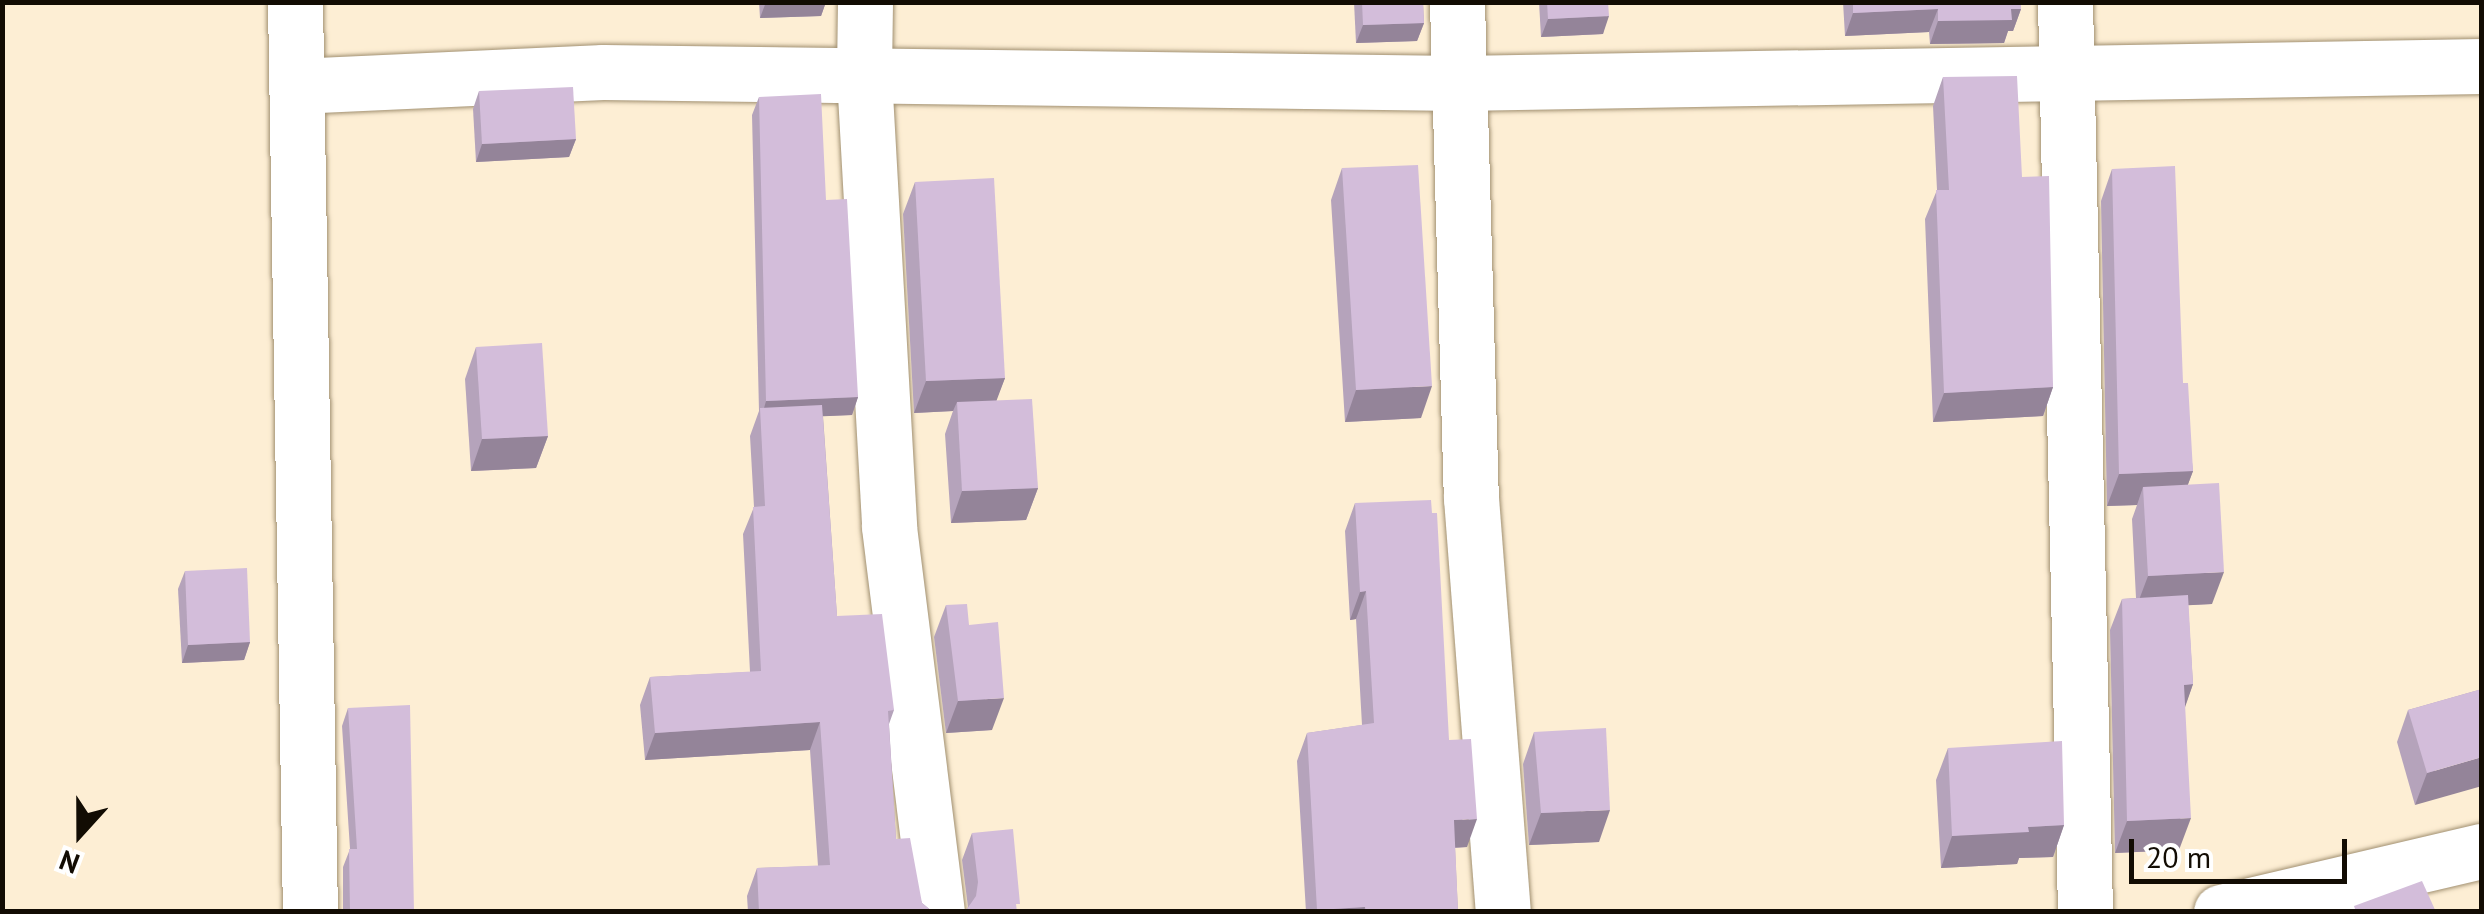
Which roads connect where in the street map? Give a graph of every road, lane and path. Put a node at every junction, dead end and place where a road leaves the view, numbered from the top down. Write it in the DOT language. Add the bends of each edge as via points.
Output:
graph roads {
  1 [pos="294,2"];
  2 [pos="864,2"];
  3 [pos="1456,2"];
  4 [pos="2065,2"];
  5 [pos="2482,66"];
  6 [pos="2066,74"];
  7 [pos="864,76"];
  8 [pos="1459,83"];
  9 [pos="296,86"];
  10 [pos="2482,851"];
  11 [pos="310,912"];
  12 [pos="938,912"];
  13 [pos="1503,912"];
  14 [pos="2085,912"];
  15 [pos="2222,912"];
  1 -- 9 [label="street"];
  2 -- 7 [label="street"];
  3 -- 8 [label="street"];
  4 -- 6 [label="street"];
  5 -- 6 [label="street"];
  6 -- 8 [label="street"];
  6 -- 14 [label="street"];
  7 -- 8 [label="street"];
  7 -- 9 [label="street" via="603,72"];
  7 -- 12 [label="street" via="889,527"];
  8 -- 13 [label="street" via="1471,498"];
  9 -- 11 [label="street"];
  10 -- 15 [label="street"];
}
